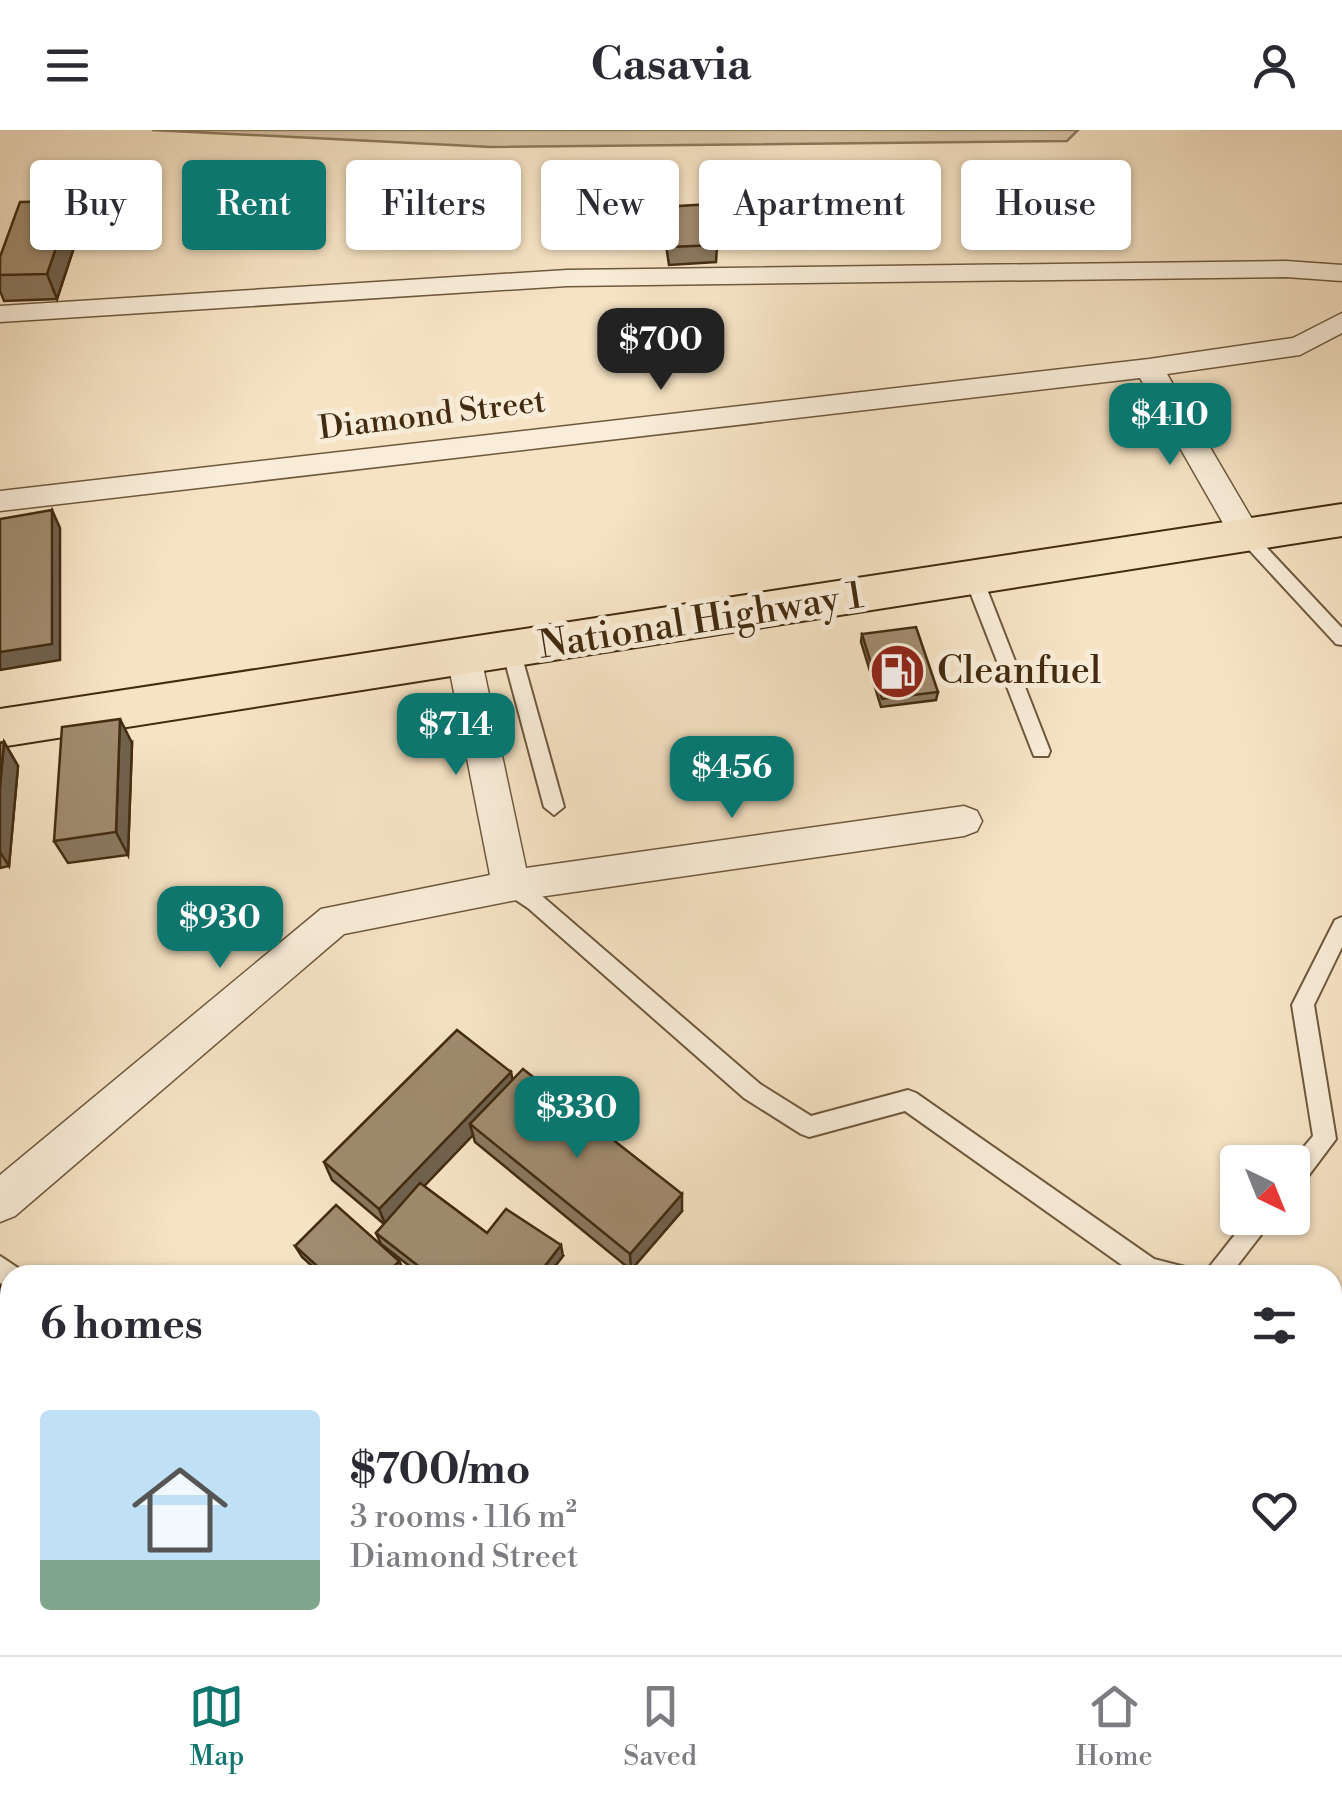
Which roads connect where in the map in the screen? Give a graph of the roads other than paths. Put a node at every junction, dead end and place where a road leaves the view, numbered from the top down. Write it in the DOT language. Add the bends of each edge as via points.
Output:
graph roads {
  1 [pos="1342,274"];
  2 [pos="0,314"];
  3 [pos="1342,320"];
  4 [pos="1149,368"];
  5 [pos="0,501"];
  6 [pos="1342,520"];
  7 [pos="1246,536"];
  8 [pos="974,579"];
  9 [pos="1342,639"];
  10 [pos="511,650"];
  11 [pos="464,657"];
  12 [pos="0,728"];
  13 [pos="1041,751"];
  14 [pos="554,808"];
  15 [pos="964,821"];
  16 [pos="511,886"];
  17 [pos="1342,926"];
  18 [pos="1310,1157"];
  19 [pos="0,1202"];
  20 [pos="1248,1235"];
  21 [pos="1142,1265"];
  22 [pos="1223,1265"];
  1 -- 2 [label="street" via="1286,268 567,278"];
  3 -- 4 [label="street, Diamond Street" via="1300,346"];
  4 -- 5 [label="street, Diamond Street"];
  4 -- 7 [label="street"];
  6 -- 7 [label="highway, National Highway 1"];
  7 -- 8 [label="highway, National Highway 1"];
  7 -- 9 [label="lane"];
  8 -- 10 [label="highway, National Highway 1"];
  8 -- 13 [label="lane"];
  10 -- 11 [label="highway, National Highway 1"];
  10 -- 14 [label="lane"];
  11 -- 12 [label="highway, National Highway 1"];
  11 -- 16 [label="street"];
  15 -- 16 [label="street"];
  16 -- 19 [label="street" via="334,920"];
  16 -- 21 [label="lane" via="752,1091 809,1127 908,1100"];
  17 -- 18 [label="lane" via="1303,1005 1325,1139"];
  20 -- 22 [label="lane"];
}
